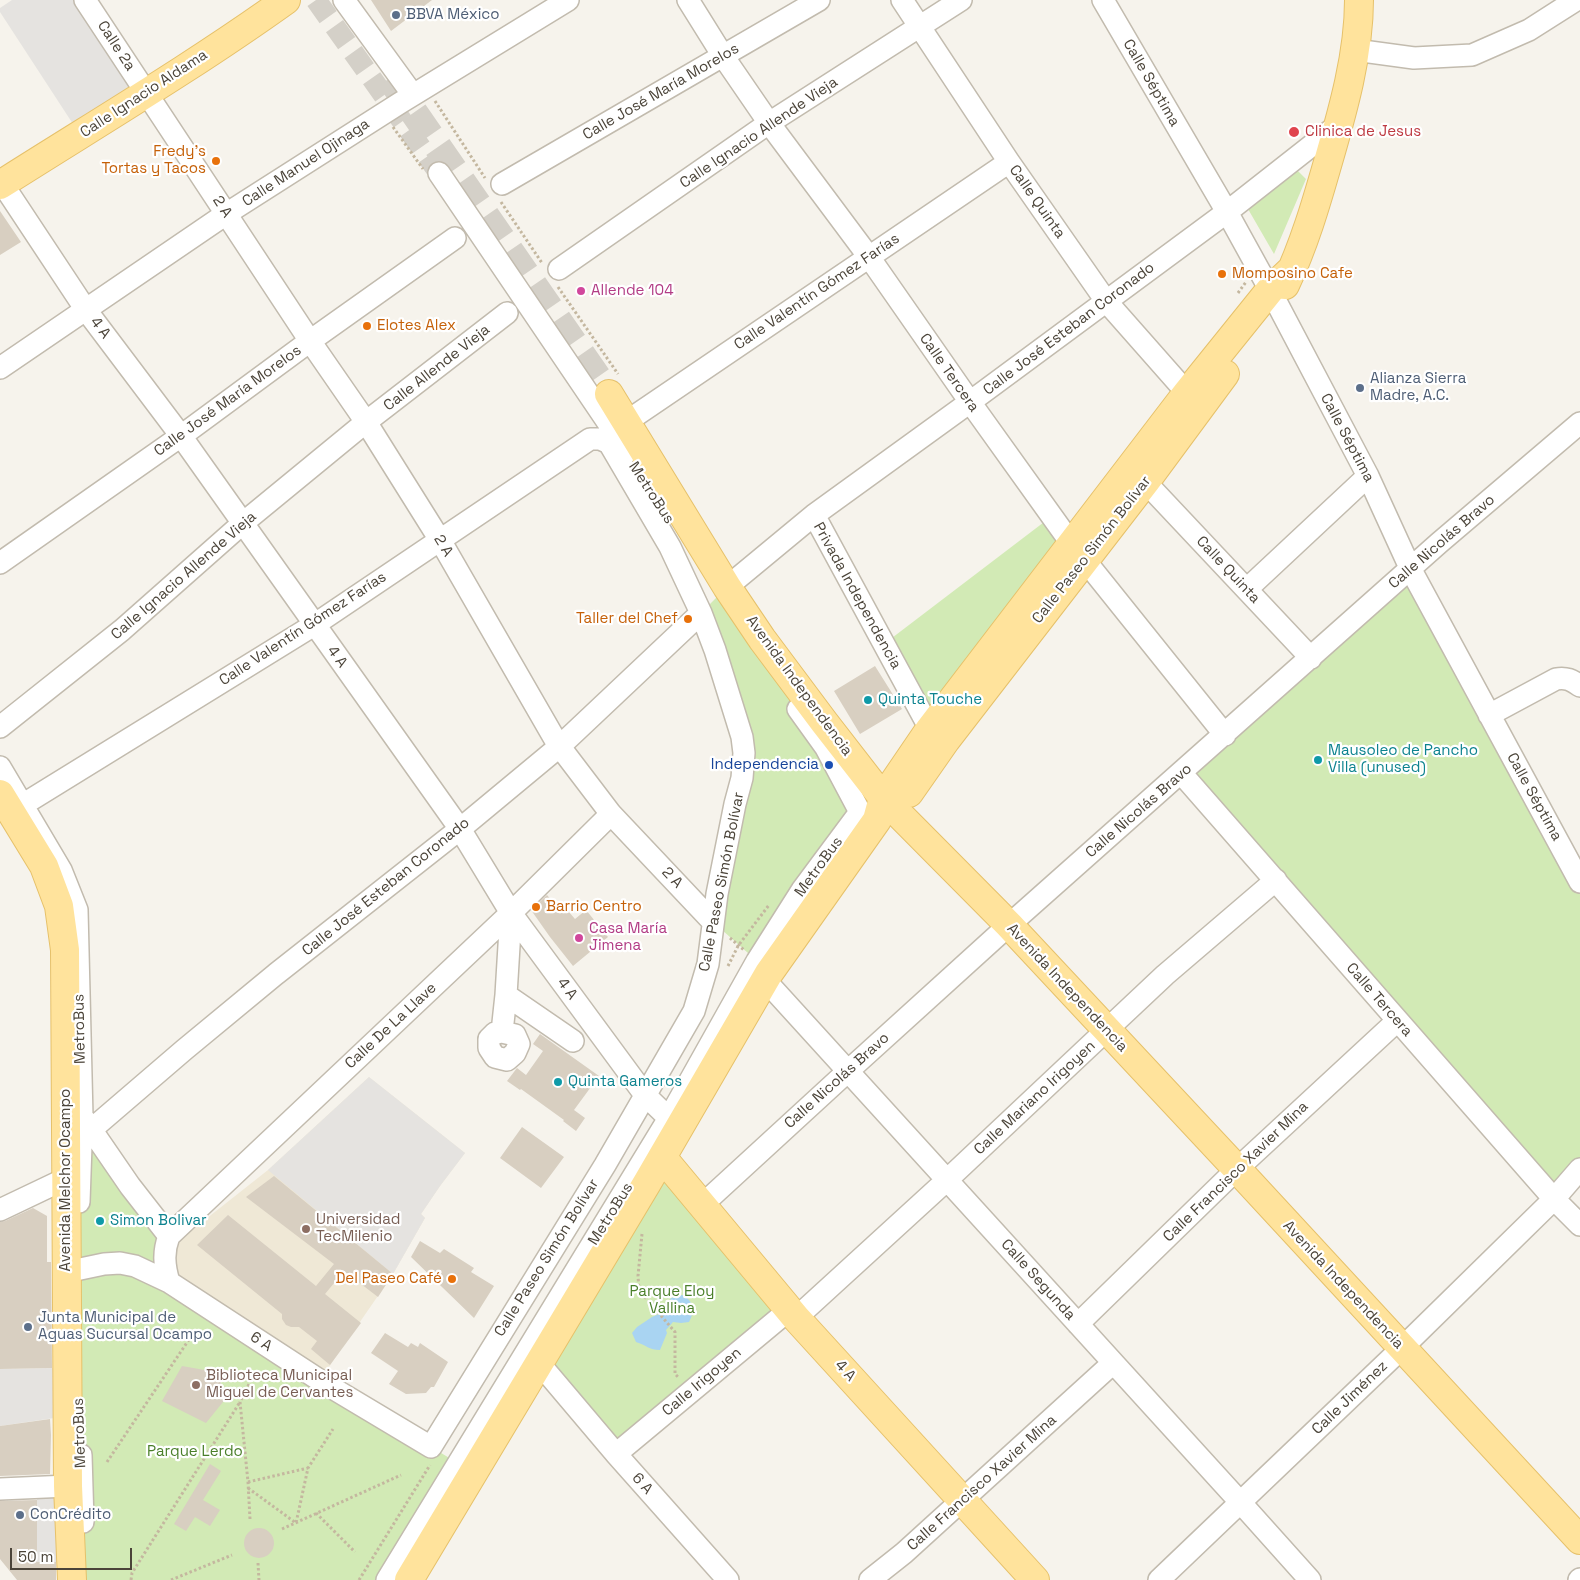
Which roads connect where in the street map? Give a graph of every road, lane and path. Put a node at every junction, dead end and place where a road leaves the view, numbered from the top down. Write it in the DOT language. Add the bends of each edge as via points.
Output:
graph roads {
  1 [pos="85,0"];
  2 [pos="286,0"];
  3 [pos="344,0"];
  4 [pos="568,0"];
  5 [pos="688,0"];
  6 [pos="819,0"];
  7 [pos="902,0"];
  8 [pos="961,0"];
  9 [pos="1103,0"];
  10 [pos="1360,0"];
  11 [pos="1576,0"];
  12 [pos="920,27"];
  13 [pos="1355,50"];
  14 [pos="723,56"];
  15 [pos="420,91"];
  16 [pos="134,97"];
  17 [pos="769,123"];
  18 [pos="1339,124"];
  19 [pos="1009,162"];
  20 [pos="439,173"];
  21 [pos="1,183"];
  22 [pos="496,188"];
  23 [pos="1227,212"];
  24 [pos="226,214"];
  25 [pos="455,238"];
  26 [pos="869,257"];
  27 [pos="554,274"];
  28 [pos="1273,297"];
  29 [pos="1106,301"];
  30 [pos="86,310"];
  31 [pos="508,313"];
  32 [pos="310,341"];
  33 [pos="0,368"];
  34 [pos="615,386"];
  35 [pos="1193,401"];
  36 [pos="970,402"];
  37 [pos="366,422"];
  38 [pos="626,422"];
  39 [pos="1580,423"];
  40 [pos="181,436"];
  41 [pos="590,439"];
  42 [pos="1138,474"];
  43 [pos="1368,476"];
  44 [pos="814,516"];
  45 [pos="243,523"];
  46 [pos="440,540"];
  47 [pos="1078,551"];
  48 [pos="0,563"];
  49 [pos="1411,570"];
  50 [pos="727,587"];
  51 [pos="1247,590"];
  52 [pos="701,613"];
  53 [pos="314,625"];
  54 [pos="1311,658"];
  55 [pos="1580,686"];
  56 [pos="1489,715"];
  57 [pos="0,727"];
  58 [pos="930,729"];
  59 [pos="1225,735"];
  60 [pos="560,746"];
  61 [pos="0,767"];
  62 [pos="1182,774"];
  63 [pos="11,803"];
  64 [pos="886,810"];
  65 [pos="611,814"];
  66 [pos="460,829"];
  67 [pos="1276,880"];
  68 [pos="1580,882"];
  69 [pos="511,913"];
  70 [pos="713,922"];
  71 [pos="1009,926"];
  72 [pos="761,971"];
  73 [pos="506,995"];
  74 [pos="1397,1021"];
  75 [pos="1106,1030"];
  76 [pos="502,1032"];
  77 [pos="574,1041"];
  78 [pos="848,1071"];
  79 [pos="66,1095"];
  80 [pos="646,1096"];
  81 [pos="674,1123"];
  82 [pos="78,1144"];
  83 [pos="662,1157"];
  84 [pos="1237,1169"];
  85 [pos="1580,1169"];
  86 [pos="947,1180"];
  87 [pos="1554,1198"];
  88 [pos="702,1205"];
  89 [pos="0,1210"];
  90 [pos="1580,1225"];
  91 [pos="642,1230"];
  92 [pos="169,1236"];
  93 [pos="72,1271"];
  94 [pos="169,1282"];
  95 [pos="793,1314"];
  96 [pos="1078,1324"];
  97 [pos="192,1335"];
  98 [pos="1402,1348"];
  99 [pos="538,1363"];
  100 [pos="1113,1363"];
  101 [pos="253,1376"];
  102 [pos="690,1392"];
  103 [pos="240,1402"];
  104 [pos="333,1430"];
  105 [pos="431,1447"];
  106 [pos="616,1454"];
  107 [pos="106,1462"];
  108 [pos="308,1468"];
  109 [pos="401,1475"];
  110 [pos="248,1482"];
  111 [pos="68,1486"];
  112 [pos="248,1488"];
  113 [pos="0,1489"];
  114 [pos="963,1500"];
  115 [pos="1241,1502"];
  116 [pos="316,1512"];
  117 [pos="250,1519"];
  118 [pos="296,1523"];
  119 [pos="282,1529"];
  120 [pos="1580,1540"];
  121 [pos="355,1552"];
  122 [pos="232,1555"];
  123 [pos="258,1563"];
  124 [pos="72,1580"];
  125 [pos="85,1580"];
  126 [pos="131,1580"];
  127 [pos="171,1580"];
  128 [pos="259,1580"];
  129 [pos="387,1580"];
  130 [pos="409,1580"];
  131 [pos="728,1580"];
  132 [pos="870,1580"];
  133 [pos="1035,1580"];
  134 [pos="1159,1580"];
  135 [pos="1310,1580"];
  1 -- 16 [label="street, Calle 2a"];
  2 -- 16 [label="main road, Calle Ignacio Aldama"];
  3 -- 15 [label="street"];
  4 -- 15 [label="street, Calle Manuel Ojinaga"];
  5 -- 14 [label="street, Calle Tercera"];
  6 -- 14 [label="street, Calle José María Morelos"];
  7 -- 12 [label="street, Calle Quinta"];
  8 -- 12 [label="street, Calle Ignacio Allende Vieja"];
  9 -- 23 [label="street, Calle Séptima"];
  10 -- 13 [label="main road, Calle Paseo Simón Bolívar"];
  11 -- 13 [label="street" via="1529,30 1472,55 1414,58"];
  12 -- 17 [label="street, Calle Ignacio Allende Vieja"];
  12 -- 19 [label="street, Calle Quinta"];
  13 -- 18 [label="main road, Calle Paseo Simón Bolívar"];
  14 -- 17 [label="street, Calle Tercera"];
  14 -- 22 [label="street, Calle José María Morelos"];
  15 -- 22 [label="path"];
  15 -- 24 [label="street, Calle Manuel Ojinaga"];
  16 -- 21 [label="main road, Calle Ignacio Aldama"];
  16 -- 24 [label="street, 2 A"];
  17 -- 26 [label="street, Calle Tercera"];
  17 -- 27 [label="street, Calle Ignacio Allende Vieja"];
  18 -- 23 [label="street, Calle José Esteban Coronado"];
  18 -- 28 [label="main road, Calle Paseo Simón Bolívar" via="1311,220 1293,268"];
  19 -- 26 [label="street, Calle Valentín Gómez Farías"];
  19 -- 29 [label="street, Calle Quinta"];
  20 -- 72 [label="street, MetroBus" via="613,430 641,480 716,592 826,748 860,812 802,890"];
  21 -- 30 [label="street, 4 A"];
  22 -- 27 [label="path"];
  23 -- 28 [label="street, Calle Séptima"];
  23 -- 29 [label="street, Calle José Esteban Coronado"];
  24 -- 30 [label="street, Calle Manuel Ojinaga"];
  24 -- 32 [label="street, 2 A"];
  25 -- 32 [label="street, Calle José María Morelos"];
  26 -- 36 [label="street, Calle Tercera"];
  26 -- 38 [label="street, Calle Valentín Gómez Farías"];
  27 -- 34 [label="path"];
  28 -- 35 [label="main road, Calle Paseo Simón Bolívar"];
  28 -- 43 [label="street, Calle Séptima"];
  29 -- 35 [label="street, Calle Quinta"];
  29 -- 36 [label="street, Calle José Esteban Coronado"];
  30 -- 33 [label="street, Calle Manuel Ojinaga"];
  30 -- 40 [label="street, 4 A"];
  31 -- 37 [label="street, Calle Allende Vieja"];
  32 -- 37 [label="street, 2 A"];
  32 -- 40 [label="street, Calle José María Morelos"];
  34 -- 38 [label="main road, Avenida Independencia"];
  35 -- 42 [label="main road, Calle Paseo Simón Bolívar"];
  36 -- 44 [label="street, Calle José Esteban Coronado"];
  36 -- 47 [label="street, Calle Tercera"];
  37 -- 45 [label="street, Calle Ignacio Allende Vieja"];
  37 -- 46 [label="street, 2 A"];
  38 -- 50 [label="main road, Avenida Independencia"];
  39 -- 49 [label="street, Calle Nicolás Bravo"];
  40 -- 45 [label="street, 4 A"];
  40 -- 48 [label="street, Calle José María Morelos"];
  41 -- 46 [label="street, Calle Valentín Gómez Farías"];
  41 -- 52 [label="street, Calle Paseo Simón Bolívar" via="609,443 670,547"];
  42 -- 47 [label="main road, Calle Paseo Simón Bolívar"];
  42 -- 51 [label="street, Calle Quinta"];
  43 -- 49 [label="street, Calle Séptima"];
  43 -- 51 [label="street"];
  44 -- 50 [label="street, Calle José Esteban Coronado"];
  44 -- 58 [label="street, Privada Independencia"];
  45 -- 53 [label="street, 4 A"];
  45 -- 57 [label="street, Calle Ignacio Allende Vieja" via="122,630"];
  46 -- 53 [label="street, Calle Valentín Gómez Farías"];
  46 -- 60 [label="street, 2 A"];
  47 -- 58 [label="main road, Calle Paseo Simón Bolívar"];
  47 -- 59 [label="street, Calle Tercera"];
  47 -- 64 [label="main road, Calle Paseo Simón Bolívar" via="946,740"];
  49 -- 54 [label="street, Calle Nicolás Bravo"];
  49 -- 56 [label="street, Calle Séptima"];
  50 -- 64 [label="main road, Avenida Independencia"];
  51 -- 54 [label="street, Calle Quinta"];
  52 -- 60 [label="street, Calle José Esteban Coronado"];
  52 -- 70 [label="street, Calle Paseo Simón Bolívar" via="742,737 744,752 742,778"];
  53 -- 63 [label="street, Calle Valentín Gómez Farías"];
  53 -- 66 [label="street, 4 A"];
  54 -- 59 [label="street, Calle Nicolás Bravo"];
  55 -- 56 [label="street" via="1570,680 1556,679"];
  56 -- 68 [label="street, Calle Séptima"];
  58 -- 64 [label="main road, Calle Paseo Simón Bolívar"];
  59 -- 62 [label="street, Calle Nicolás Bravo"];
  60 -- 65 [label="street, 2 A"];
  60 -- 66 [label="street, Calle José Esteban Coronado"];
  61 -- 63 [label="street, MetroBus"];
  62 -- 67 [label="street, Calle Tercera"];
  62 -- 71 [label="street, Calle Nicolás Bravo"];
  63 -- 79 [label="main road, Avenida Melchor Ocampo" via="44,866 59,906 65,950"];
  63 -- 82 [label="street, MetroBus" via="61,870 77,910"];
  64 -- 71 [label="main road, Avenida Independencia"];
  64 -- 72 [label="main road, Calle Paseo Simón Bolívar"];
  65 -- 69 [label="street, Calle De La Llave"];
  65 -- 70 [label="street, 2 A"];
  66 -- 69 [label="street, 4 A"];
  66 -- 82 [label="street, Calle José Esteban Coronado" via="276,974"];
  67 -- 74 [label="street, Calle Tercera"];
  67 -- 75 [label="street, Calle Mariano Irigoyen"];
  69 -- 73 [label="street"];
  69 -- 80 [label="street, 4 A"];
  69 -- 92 [label="street, Calle De La Llave"];
  70 -- 72 [label="path"];
  70 -- 80 [label="street, Calle Paseo Simón Bolívar" via="708,964 694,1011"];
  71 -- 75 [label="main road, Avenida Independencia"];
  71 -- 78 [label="street, Calle Nicolás Bravo"];
  72 -- 78 [label="street, Calle Segunda"];
  72 -- 81 [label="main road, Calle Paseo Simón Bolívar"];
  73 -- 76 [label="street"];
  73 -- 77 [label="street"];
  74 -- 84 [label="street, Calle Francisco Xavier Mina"];
  74 -- 87 [label="street, Calle Tercera"];
  75 -- 84 [label="main road, Avenida Independencia"];
  75 -- 86 [label="street, Calle Mariano Irigoyen"];
  78 -- 86 [label="street, Calle Segunda"];
  78 -- 88 [label="street, Calle Nicolás Bravo"];
  79 -- 82 [label="main road, Avenida Melchor Ocampo"];
  79 -- 82 [label="street"];
  80 -- 81 [label="street, 4 A"];
  80 -- 105 [label="street, Calle Paseo Simón Bolívar"];
  81 -- 83 [label="main road, Calle Paseo Simón Bolívar"];
  81 -- 129 [label="street, MetroBus"];
  82 -- 89 [label="street, Calle José Esteban Coronado"];
  82 -- 92 [label="street" via="130,1186"];
  82 -- 93 [label="main road, Avenida Melchor Ocampo"];
  82 -- 93 [label="street, MetroBus"];
  83 -- 88 [label="main road, 4 A"];
  83 -- 99 [label="main road, Calle Paseo Simón Bolívar"];
  84 -- 96 [label="street, Calle Francisco Xavier Mina"];
  84 -- 98 [label="main road, Avenida Independencia"];
  85 -- 87 [label="street, Calle Jiménez"];
  86 -- 95 [label="street, Calle Mariano Irigoyen"];
  86 -- 96 [label="street, Calle Segunda"];
  87 -- 90 [label="street, Calle Tercera"];
  87 -- 98 [label="street, Calle Jiménez"];
  88 -- 95 [label="main road, 4 A"];
  91 -- 102 [label="path" via="639,1290 675,1332 675,1374"];
  92 -- 94 [label="street" via="164,1265"];
  93 -- 94 [label="street, 6 A" via="120,1263 136,1266"];
  93 -- 111 [label="main road, Avenida Melchor Ocampo"];
  93 -- 125 [label="street, MetroBus"];
  94 -- 105 [label="street, 6 A" via="324,1383"];
  95 -- 102 [label="street, Calle Irigoyen"];
  95 -- 114 [label="main road, 4 A"];
  96 -- 100 [label="street, Calle Segunda"];
  97 -- 107 [label="path"];
  98 -- 115 [label="street, Calle Jiménez"];
  98 -- 120 [label="main road, Avenida Independencia"];
  99 -- 106 [label="street, 6 A"];
  99 -- 130 [label="main road, Calle Paseo Simón Bolívar"];
  100 -- 114 [label="street, Calle Francisco Xavier Mina"];
  100 -- 115 [label="street, Calle Segunda"];
  101 -- 103 [label="path"];
  102 -- 106 [label="street, Calle Irigoyen"];
  103 -- 110 [label="path"];
  103 -- 126 [label="path" via="132,1573"];
  104 -- 108 [label="path"];
  106 -- 131 [label="street, 6 A"];
  108 -- 110 [label="path"];
  108 -- 118 [label="path"];
  109 -- 116 [label="path"];
  110 -- 112 [label="path"];
  111 -- 113 [label="street"];
  111 -- 124 [label="main road, Avenida Melchor Ocampo"];
  112 -- 117 [label="path"];
  112 -- 118 [label="path"];
  114 -- 132 [label="street, Calle Francisco Xavier Mina"];
  114 -- 133 [label="main road, 4 A"];
  115 -- 134 [label="street, Calle Jiménez"];
  115 -- 135 [label="street, Calle Segunda"];
  116 -- 118 [label="path"];
  116 -- 121 [label="path"];
  118 -- 119 [label="path"];
  122 -- 127 [label="path"];
  123 -- 128 [label="path"];
}
